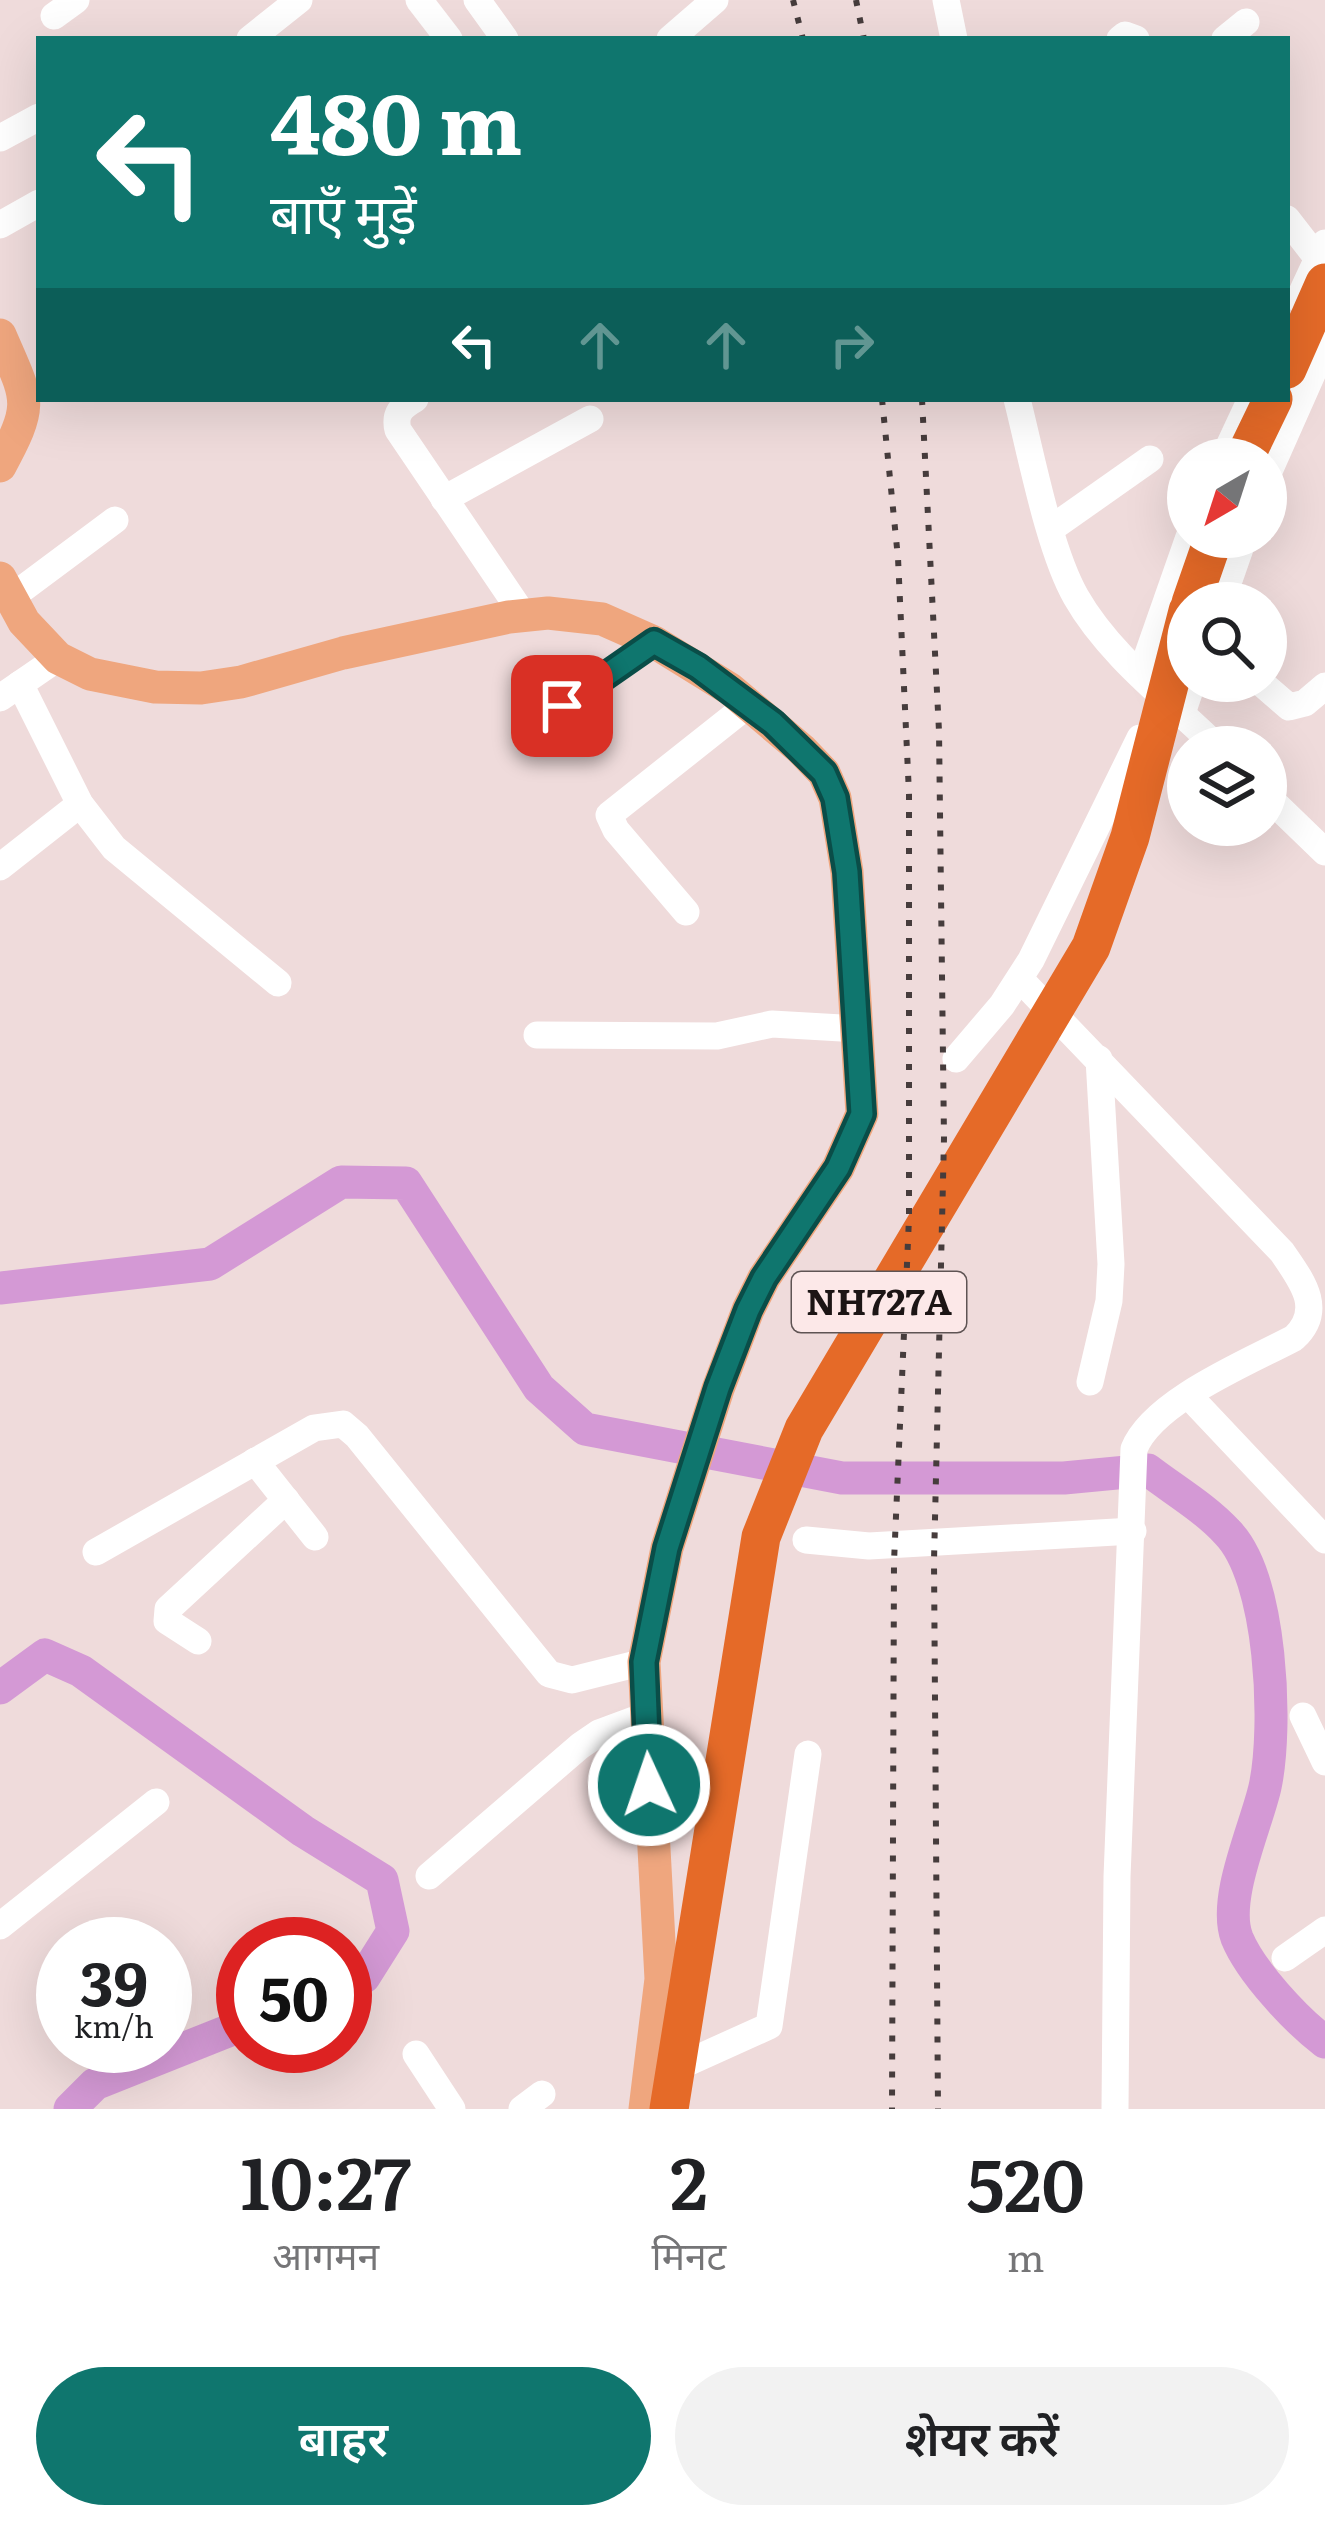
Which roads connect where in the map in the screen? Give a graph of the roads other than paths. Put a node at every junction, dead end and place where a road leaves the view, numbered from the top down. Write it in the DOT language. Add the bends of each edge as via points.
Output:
graph roads {
  1 [pos="299,0"];
  2 [pos="419,0"];
  3 [pos="477,0"];
  4 [pos="715,0"];
  5 [pos="946,0"];
  6 [pos="280,29"];
  7 [pos="446,36"];
  8 [pos="503,36"];
  9 [pos="673,36"];
  10 [pos="953,36"];
  11 [pos="36,118"];
  12 [pos="0,138"];
  13 [pos="36,204"];
  14 [pos="1290,223"];
  15 [pos="0,225"];
  16 [pos="1323,262"];
  17 [pos="1290,320"];
  18 [pos="0,335"];
  19 [pos="1325,345"];
  20 [pos="1290,360"];
  21 [pos="407,402"];
  22 [pos="1018,402"];
  23 [pos="1250,402"];
  24 [pos="1272,402"];
  25 [pos="590,419"];
  26 [pos="1232,438"];
  27 [pos="1254,438"];
  28 [pos="1284,438"];
  29 [pos="1150,459"];
  30 [pos="0,466"];
  31 [pos="444,499"];
  32 [pos="115,520"];
  33 [pos="1052,528"];
  34 [pos="1183,558"];
  35 [pos="5,588"];
  36 [pos="524,616"];
  37 [pos="654,642"];
  38 [pos="58,658"];
  39 [pos="1149,681"];
  40 [pos="1325,686"];
  41 [pos="10,691"];
  42 [pos="1167,693"];
  43 [pos="1186,702"];
  44 [pos="1283,702"];
  45 [pos="749,704"];
  46 [pos="1182,713"];
  47 [pos="1195,726"];
  48 [pos="531,727"];
  49 [pos="80,805"];
  50 [pos="1287,815"];
  51 [pos="1325,852"];
  52 [pos="0,867"];
  53 [pos="686,912"];
  54 [pos="1020,980"];
  55 [pos="278,982"];
  56 [pos="859,1029"];
  57 [pos="537,1035"];
  58 [pos="1081,1042"];
  59 [pos="956,1059"];
  60 [pos="1314,1334"];
  61 [pos="1090,1382"];
  62 [pos="1189,1396"];
  63 [pos="256,1461"];
  64 [pos="286,1500"];
  65 [pos="1133,1524"];
  66 [pos="315,1537"];
  67 [pos="806,1540"];
  68 [pos="1325,1540"];
  69 [pos="96,1552"];
  70 [pos="198,1641"];
  71 [pos="644,1662"];
  72 [pos="645,1716"];
  73 [pos="1303,1716"];
  74 [pos="808,1754"];
  75 [pos="1325,1762"];
  76 [pos="156,1802"];
  77 [pos="429,1876"];
  78 [pos="0,1926"];
  79 [pos="1322,1938"];
  80 [pos="1285,1958"];
  81 [pos="679,2049"];
  82 [pos="416,2054"];
  83 [pos="452,2109"];
  84 [pos="645,2109"];
  85 [pos="669,2109"];
  86 [pos="1115,2109"];
  1 -- 6 [label="street"];
  2 -- 7 [label="street"];
  3 -- 8 [label="street"];
  4 -- 9 [label="street"];
  5 -- 10 [label="street"];
  11 -- 12 [label="street"];
  13 -- 15 [label="street"];
  14 -- 16 [label="street"];
  16 -- 17 [label="street"];
  16 -- 20 [label="highway"];
  18 -- 30 [label="main road" via="26,410"];
  19 -- 28 [label="street"];
  21 -- 31 [label="street" via="395,420 398,430"];
  22 -- 33 [label="street"];
  23 -- 26 [label="street"];
  24 -- 27 [label="highway"];
  25 -- 31 [label="street"];
  29 -- 33 [label="street"];
  31 -- 36 [label="street"];
  32 -- 35 [label="street"];
  33 -- 39 [label="street" via="1074,593"];
  34 -- 39 [label="street"];
  35 -- 38 [label="main road"];
  36 -- 37 [label="main road" via="602,619"];
  36 -- 38 [label="main road" via="201,688 123,682"];
  37 -- 45 [label="main road"];
  37 -- 48 [label="street"];
  38 -- 41 [label="street"];
  39 -- 46 [label="street"];
  39 -- 54 [label="street" via="1125,775"];
  40 -- 44 [label="street" via="1305,703"];
  41 -- 49 [label="street"];
  42 -- 81 [label="highway, NH727A" via="1091,947 804,1429 779,1484 761,1538"];
  43 -- 46 [label="street"];
  45 -- 53 [label="street" via="609,815"];
  45 -- 56 [label="main road" via="824,773 835,798"];
  46 -- 47 [label="street"];
  49 -- 52 [label="street"];
  49 -- 55 [label="street" via="114,848"];
  50 -- 51 [label="street"];
  54 -- 58 [label="street"];
  54 -- 59 [label="street"];
  56 -- 57 [label="street" via="772,1024 717,1036"];
  56 -- 71 [label="main road" via="862,1114 764,1278 718,1388 667,1548"];
  58 -- 60 [label="street" via="1282,1252 1310,1299"];
  58 -- 61 [label="street" via="1111,1264"];
  60 -- 62 [label="street"];
  62 -- 65 [label="street" via="1144,1430 1134,1449"];
  62 -- 68 [label="street"];
  63 -- 64 [label="street"];
  63 -- 69 [label="street"];
  63 -- 71 [label="street" via="314,1428 343,1424 549,1674 572,1680"];
  64 -- 66 [label="street"];
  64 -- 70 [label="street" via="168,1609 167,1621"];
  65 -- 67 [label="street" via="869,1546"];
  65 -- 86 [label="street"];
  71 -- 72 [label="main road"];
  72 -- 77 [label="street" via="580,1745"];
  72 -- 84 [label="main road" via="661,1978"];
  73 -- 75 [label="street"];
  74 -- 81 [label="street" via="769,2026"];
  76 -- 78 [label="street"];
  79 -- 80 [label="street"];
  81 -- 85 [label="highway, NH727A"];
  82 -- 83 [label="street"];
}
